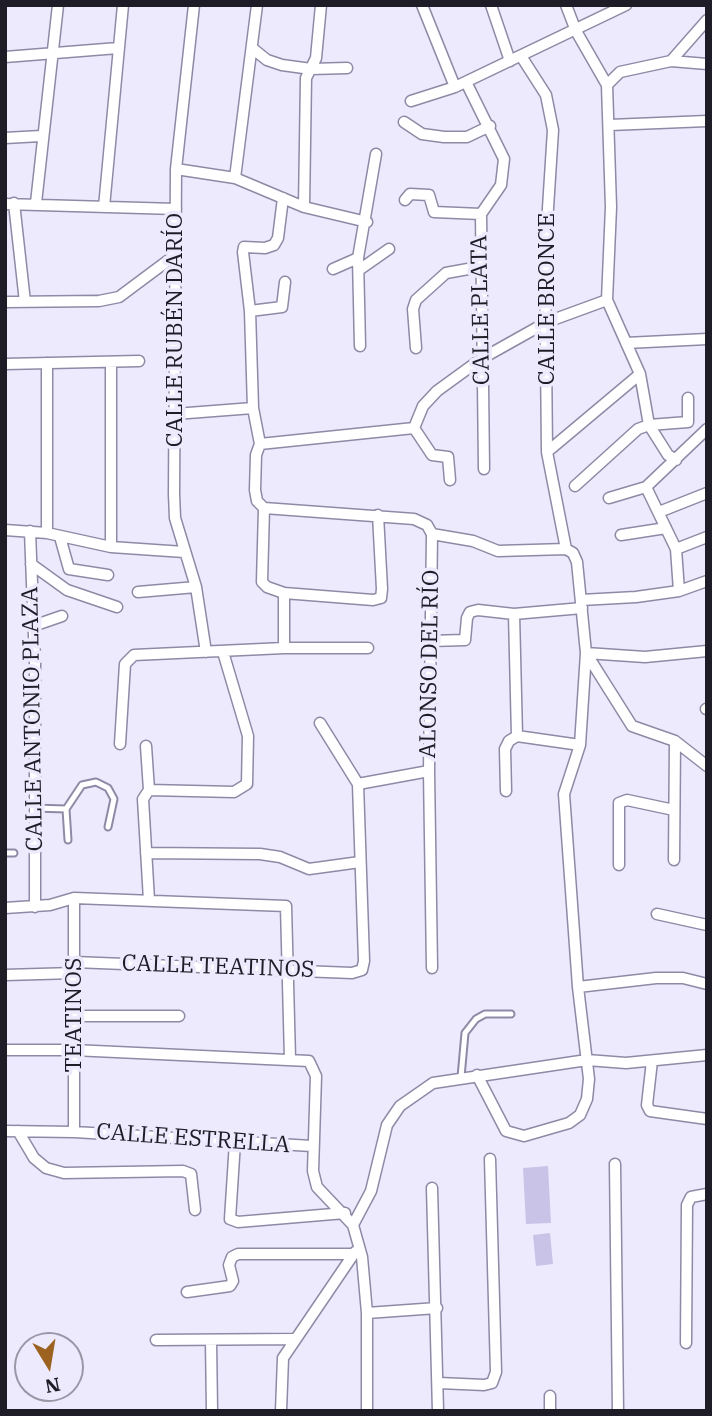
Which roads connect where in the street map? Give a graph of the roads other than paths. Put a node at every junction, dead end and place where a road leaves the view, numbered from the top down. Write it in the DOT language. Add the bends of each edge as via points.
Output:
graph roads {
  1 [pos="58,5"];
  2 [pos="123,5"];
  3 [pos="194,5"];
  4 [pos="257,5"];
  5 [pos="321,5"];
  6 [pos="436,5"];
  7 [pos="491,5"];
  8 [pos="566,5"];
  9 [pos="626,5"];
  10 [pos="423,8"];
  11 [pos="707,20"];
  12 [pos="576,31"];
  13 [pos="118,48"];
  14 [pos="252,48"];
  15 [pos="53,52"];
  16 [pos="521,56"];
  17 [pos="5,57"];
  18 [pos="510,61"];
  19 [pos="671,61"];
  20 [pos="707,64"];
  21 [pos="348,68"];
  22 [pos="311,69"];
  23 [pos="467,82"];
  24 [pos="607,85"];
  25 [pos="455,87"];
  26 [pos="411,101"];
  27 [pos="707,121"];
  28 [pos="404,122"];
  29 [pos="610,125"];
  30 [pos="490,126"];
  31 [pos="41,136"];
  32 [pos="5,138"];
  33 [pos="376,154"];
  34 [pos="177,169"];
  35 [pos="234,178"];
  36 [pos="283,198"];
  37 [pos="405,200"];
  38 [pos="10,203"];
  39 [pos="36,203"];
  40 [pos="104,207"];
  41 [pos="304,207"];
  42 [pos="176,209"];
  43 [pos="481,214"];
  44 [pos="367,222"];
  45 [pos="389,249"];
  46 [pos="174,257"];
  47 [pos="358,258"];
  48 [pos="480,267"];
  49 [pos="333,269"];
  50 [pos="359,270"];
  51 [pos="285,282"];
  52 [pos="607,300"];
  53 [pos="5,302"];
  54 [pos="25,302"];
  55 [pos="250,311"];
  56 [pos="547,322"];
  57 [pos="707,339"];
  58 [pos="626,343"];
  59 [pos="360,346"];
  60 [pos="416,348"];
  61 [pos="481,359"];
  62 [pos="139,361"];
  63 [pos="111,362"];
  64 [pos="47,363"];
  65 [pos="5,364"];
  66 [pos="640,374"];
  67 [pos="688,398"];
  68 [pos="253,408"];
  69 [pos="175,414"];
  70 [pos="649,425"];
  71 [pos="414,428"];
  72 [pos="707,429"];
  73 [pos="260,444"];
  74 [pos="547,453"];
  75 [pos="676,460"];
  76 [pos="484,469"];
  77 [pos="450,480"];
  78 [pos="575,486"];
  79 [pos="646,487"];
  80 [pos="707,494"];
  81 [pos="609,498"];
  82 [pos="264,508"];
  83 [pos="659,512"];
  84 [pos="378,515"];
  85 [pos="666,528"];
  86 [pos="5,530"];
  87 [pos="30,531"];
  88 [pos="47,533"];
  89 [pos="432,534"];
  90 [pos="621,536"];
  91 [pos="60,537"];
  92 [pos="707,537"];
  93 [pos="111,547"];
  94 [pos="566,549"];
  95 [pos="676,549"];
  96 [pos="184,552"];
  97 [pos="31,564"];
  98 [pos="108,575"];
  99 [pos="707,581"];
  100 [pos="196,587"];
  101 [pos="679,591"];
  102 [pos="138,592"];
  103 [pos="284,593"];
  104 [pos="581,604"];
  105 [pos="117,607"];
  106 [pos="514,614"];
  107 [pos="62,615"];
  108 [pos="33,626"];
  109 [pos="430,641"];
  110 [pos="284,648"];
  111 [pos="368,648"];
  112 [pos="707,651"];
  113 [pos="206,652"];
  114 [pos="223,652"];
  115 [pos="586,653"];
  116 [pos="320,723"];
  117 [pos="517,736"];
  118 [pos="675,741"];
  119 [pos="120,744"];
  120 [pos="580,745"];
  121 [pos="146,746"];
  122 [pos="707,766"];
  123 [pos="429,771"];
  124 [pos="358,784"];
  125 [pos="149,790"];
  126 [pos="506,791"];
  127 [pos="34,808"];
  128 [pos="66,810"];
  129 [pos="674,810"];
  130 [pos="108,827"];
  131 [pos="68,840"];
  132 [pos="5,853"];
  133 [pos="14,853"];
  134 [pos="146,853"];
  135 [pos="674,860"];
  136 [pos="360,862"];
  137 [pos="619,865"];
  138 [pos="74,898"];
  139 [pos="149,900"];
  140 [pos="35,907"];
  141 [pos="5,908"];
  142 [pos="657,914"];
  143 [pos="707,925"];
  144 [pos="74,967"];
  145 [pos="432,968"];
  146 [pos="288,969"];
  147 [pos="5,975"];
  148 [pos="707,985"];
  149 [pos="578,987"];
  150 [pos="511,1014"];
  151 [pos="74,1016"];
  152 [pos="179,1016"];
  153 [pos="5,1050"];
  154 [pos="73,1050"];
  155 [pos="707,1055"];
  156 [pos="290,1059"];
  157 [pos="587,1060"];
  158 [pos="652,1061"];
  159 [pos="477,1075"];
  160 [pos="461,1077"];
  161 [pos="707,1119"];
  162 [pos="5,1131"];
  163 [pos="18,1131"];
  164 [pos="74,1132"];
  165 [pos="235,1142"];
  166 [pos="312,1146"];
  167 [pos="490,1159"];
  168 [pos="615,1164"];
  169 [pos="432,1188"];
  170 [pos="707,1194"];
  171 [pos="195,1210"];
  172 [pos="345,1213"];
  173 [pos="352,1225"];
  174 [pos="360,1244"];
  175 [pos="354,1254"];
  176 [pos="187,1292"];
  177 [pos="437,1308"];
  178 [pos="366,1313"];
  179 [pos="293,1339"];
  180 [pos="156,1340"];
  181 [pos="211,1341"];
  182 [pos="686,1343"];
  183 [pos="439,1383"];
  184 [pos="550,1396"];
  185 [pos="212,1411"];
  186 [pos="281,1411"];
  187 [pos="367,1411"];
  188 [pos="438,1411"];
  189 [pos="550,1411"];
  190 [pos="618,1411"];
  1 -- 15 [label="street"];
  2 -- 13 [label="street"];
  3 -- 34 [label="street, CALLE RUBÉN DARÍO"];
  4 -- 14 [label="street"];
  5 -- 22 [label="street"];
  6 -- 10 [label="street"];
  7 -- 18 [label="street"];
  8 -- 12 [label="street"];
  9 -- 12 [label="street"];
  10 -- 25 [label="street"];
  11 -- 19 [label="street"];
  12 -- 16 [label="street"];
  12 -- 24 [label="street"];
  13 -- 15 [label="street"];
  13 -- 40 [label="street"];
  14 -- 22 [label="street" via="274,62"];
  14 -- 35 [label="street"];
  15 -- 17 [label="street"];
  15 -- 31 [label="street"];
  16 -- 18 [label="street"];
  16 -- 56 [label="street, CALLE BRONCE" via="547,95 553,130 545,255"];
  18 -- 23 [label="street"];
  19 -- 20 [label="street"];
  19 -- 24 [label="street" via="620,72"];
  21 -- 22 [label="street"];
  22 -- 41 [label="street" via="306,78"];
  23 -- 25 [label="street"];
  23 -- 30 [label="street, CALLE PLATA"];
  24 -- 29 [label="street"];
  25 -- 26 [label="street"];
  27 -- 29 [label="street"];
  28 -- 30 [label="street" via="422,134 444,137 467,137"];
  29 -- 52 [label="street"];
  30 -- 43 [label="street, CALLE PLATA" via="504,159 504,173"];
  31 -- 32 [label="street"];
  31 -- 39 [label="street"];
  33 -- 44 [label="street"];
  34 -- 35 [label="street"];
  34 -- 42 [label="street, CALLE RUBÉN DARÍO"];
  35 -- 36 [label="street"];
  36 -- 41 [label="street"];
  36 -- 55 [label="street" via="274,244 244,247"];
  37 -- 43 [label="street" via="410,194 429,195 434,212"];
  38 -- 39 [label="street"];
  38 -- 54 [label="street"];
  39 -- 40 [label="street"];
  40 -- 42 [label="street"];
  41 -- 44 [label="street"];
  42 -- 46 [label="street, CALLE RUBÉN DARÍO"];
  43 -- 48 [label="street, CALLE PLATA"];
  44 -- 47 [label="street"];
  45 -- 50 [label="street"];
  46 -- 54 [label="street" via="119,297"];
  46 -- 69 [label="street, CALLE RUBÉN DARÍO"];
  47 -- 49 [label="street"];
  47 -- 50 [label="street"];
  48 -- 60 [label="street" via="446,273 416,300"];
  48 -- 61 [label="street, CALLE PLATA"];
  50 -- 59 [label="street"];
  51 -- 55 [label="street" via="282,307"];
  52 -- 56 [label="street"];
  52 -- 58 [label="street"];
  53 -- 54 [label="street"];
  55 -- 68 [label="street"];
  56 -- 61 [label="street"];
  56 -- 74 [label="street, CALLE BRONCE"];
  57 -- 58 [label="street"];
  58 -- 66 [label="street"];
  61 -- 71 [label="street" via="437,391"];
  61 -- 76 [label="street, CALLE PLATA"];
  62 -- 63 [label="street"];
  63 -- 64 [label="street"];
  63 -- 93 [label="street"];
  64 -- 65 [label="street"];
  64 -- 88 [label="street"];
  66 -- 70 [label="street"];
  66 -- 74 [label="street"];
  67 -- 70 [label="street" via="688,422"];
  68 -- 69 [label="street"];
  68 -- 73 [label="street"];
  69 -- 96 [label="street, CALLE RUBÉN DARÍO" via="175,518"];
  70 -- 75 [label="street"];
  70 -- 78 [label="street" via="638,429"];
  71 -- 73 [label="street"];
  71 -- 77 [label="street" via="432,455 448,457"];
  72 -- 75 [label="street"];
  73 -- 82 [label="street" via="255,490"];
  74 -- 94 [label="street, CALLE BRONCE"];
  75 -- 79 [label="street"];
  79 -- 81 [label="street"];
  79 -- 83 [label="street"];
  80 -- 83 [label="street"];
  82 -- 84 [label="street"];
  82 -- 103 [label="street" via="262,582"];
  83 -- 85 [label="street"];
  84 -- 89 [label="street" via="414,519 427,525"];
  84 -- 103 [label="street" via="381,598"];
  85 -- 90 [label="street"];
  85 -- 95 [label="street"];
  86 -- 87 [label="street"];
  87 -- 88 [label="street"];
  87 -- 97 [label="street, CALLE ANTONIO PLAZA"];
  88 -- 91 [label="street"];
  89 -- 94 [label="street" via="498,551"];
  89 -- 109 [label="street, ALONSO DEL RÍO"];
  91 -- 93 [label="street"];
  91 -- 98 [label="street" via="69,569"];
  92 -- 95 [label="street"];
  93 -- 96 [label="street"];
  94 -- 104 [label="street, CALLE BRONCE" via="578,562"];
  95 -- 101 [label="street"];
  96 -- 100 [label="street, CALLE RUBÉN DARÍO"];
  97 -- 105 [label="street" via="67,590"];
  97 -- 108 [label="street, CALLE ANTONIO PLAZA"];
  99 -- 101 [label="street"];
  100 -- 102 [label="street"];
  100 -- 113 [label="street, CALLE RUBÉN DARÍO"];
  101 -- 104 [label="street"];
  103 -- 110 [label="street"];
  104 -- 106 [label="street"];
  104 -- 115 [label="street, CALLE BRONCE"];
  106 -- 109 [label="street" via="470,612 465,640"];
  106 -- 117 [label="street"];
  107 -- 108 [label="street"];
  108 -- 127 [label="street, CALLE ANTONIO PLAZA"];
  109 -- 123 [label="street, ALONSO DEL RÍO"];
  110 -- 111 [label="street"];
  110 -- 114 [label="street"];
  112 -- 115 [label="street" via="645,657"];
  113 -- 114 [label="street"];
  113 -- 119 [label="street" via="128,657 123,672"];
  114 -- 125 [label="street" via="248,736 247,784 242,790"];
  115 -- 118 [label="street" via="632,726"];
  115 -- 120 [label="street, CALLE BRONCE"];
  116 -- 124 [label="street"];
  117 -- 120 [label="street"];
  117 -- 126 [label="street" via="505,749"];
  118 -- 122 [label="street"];
  118 -- 129 [label="street"];
  120 -- 149 [label="street, CALLE BRONCE" via="564,794"];
  121 -- 125 [label="street"];
  123 -- 124 [label="street"];
  123 -- 145 [label="street, ALONSO DEL RÍO"];
  124 -- 136 [label="street"];
  125 -- 134 [label="street" via="143,799"];
  127 -- 128 [label="lane"];
  127 -- 140 [label="street, CALLE ANTONIO PLAZA"];
  128 -- 130 [label="lane" via="82,785 96,782 108,788 114,799"];
  128 -- 131 [label="lane"];
  129 -- 135 [label="street"];
  129 -- 137 [label="street" via="627,800 619,803"];
  132 -- 133 [label="lane"];
  134 -- 136 [label="street" via="260,854 309,869"];
  134 -- 139 [label="street"];
  136 -- 146 [label="street, CALLE TEATINOS" via="362,970"];
  138 -- 139 [label="street"];
  138 -- 140 [label="street"];
  138 -- 144 [label="street, TEATINOS"];
  139 -- 146 [label="street" via="286,906"];
  140 -- 141 [label="street"];
  142 -- 143 [label="street"];
  144 -- 146 [label="street, CALLE TEATINOS"];
  144 -- 147 [label="street, CALLE TEATINOS"];
  144 -- 151 [label="street, TEATINOS"];
  146 -- 156 [label="street"];
  148 -- 149 [label="street" via="683,978 656,978"];
  149 -- 157 [label="street, CALLE BRONCE"];
  150 -- 160 [label="lane" via="485,1014 476,1019 465,1033"];
  151 -- 152 [label="street"];
  151 -- 154 [label="street, TEATINOS"];
  153 -- 154 [label="street"];
  154 -- 156 [label="street"];
  154 -- 164 [label="street, TEATINOS"];
  155 -- 158 [label="street"];
  156 -- 166 [label="street" via="309,1061 316,1076"];
  157 -- 158 [label="street"];
  157 -- 159 [label="street"];
  157 -- 159 [label="street, CALLE BRONCE" via="587,1099 580,1115 547,1132 524,1136 506,1131"];
  158 -- 161 [label="street" via="650,1111"];
  159 -- 160 [label="street"];
  160 -- 173 [label="street" via="433,1083 400,1106 387,1125 371,1191"];
  162 -- 163 [label="street, CALLE ESTRELLA"];
  163 -- 164 [label="street, CALLE ESTRELLA"];
  163 -- 171 [label="street" via="34,1158 46,1168 64,1173 191,1174"];
  164 -- 165 [label="street, CALLE ESTRELLA"];
  165 -- 166 [label="street, CALLE ESTRELLA"];
  165 -- 172 [label="street" via="230,1219"];
  166 -- 172 [label="street" via="317,1187"];
  167 -- 183 [label="street" via="496,1372 492,1383 484,1385"];
  168 -- 190 [label="street"];
  169 -- 177 [label="street"];
  170 -- 182 [label="street" via="691,1197 687,1205"];
  172 -- 173 [label="street"];
  173 -- 174 [label="street"];
  174 -- 175 [label="street"];
  174 -- 178 [label="street"];
  175 -- 176 [label="street" via="238,1254 229,1265 230,1286"];
  175 -- 179 [label="street"];
  177 -- 178 [label="street"];
  177 -- 183 [label="street"];
  178 -- 187 [label="street"];
  179 -- 181 [label="street"];
  179 -- 186 [label="street" via="283,1358"];
  180 -- 181 [label="street"];
  181 -- 185 [label="street"];
  183 -- 188 [label="street"];
  184 -- 189 [label="street"];
}
